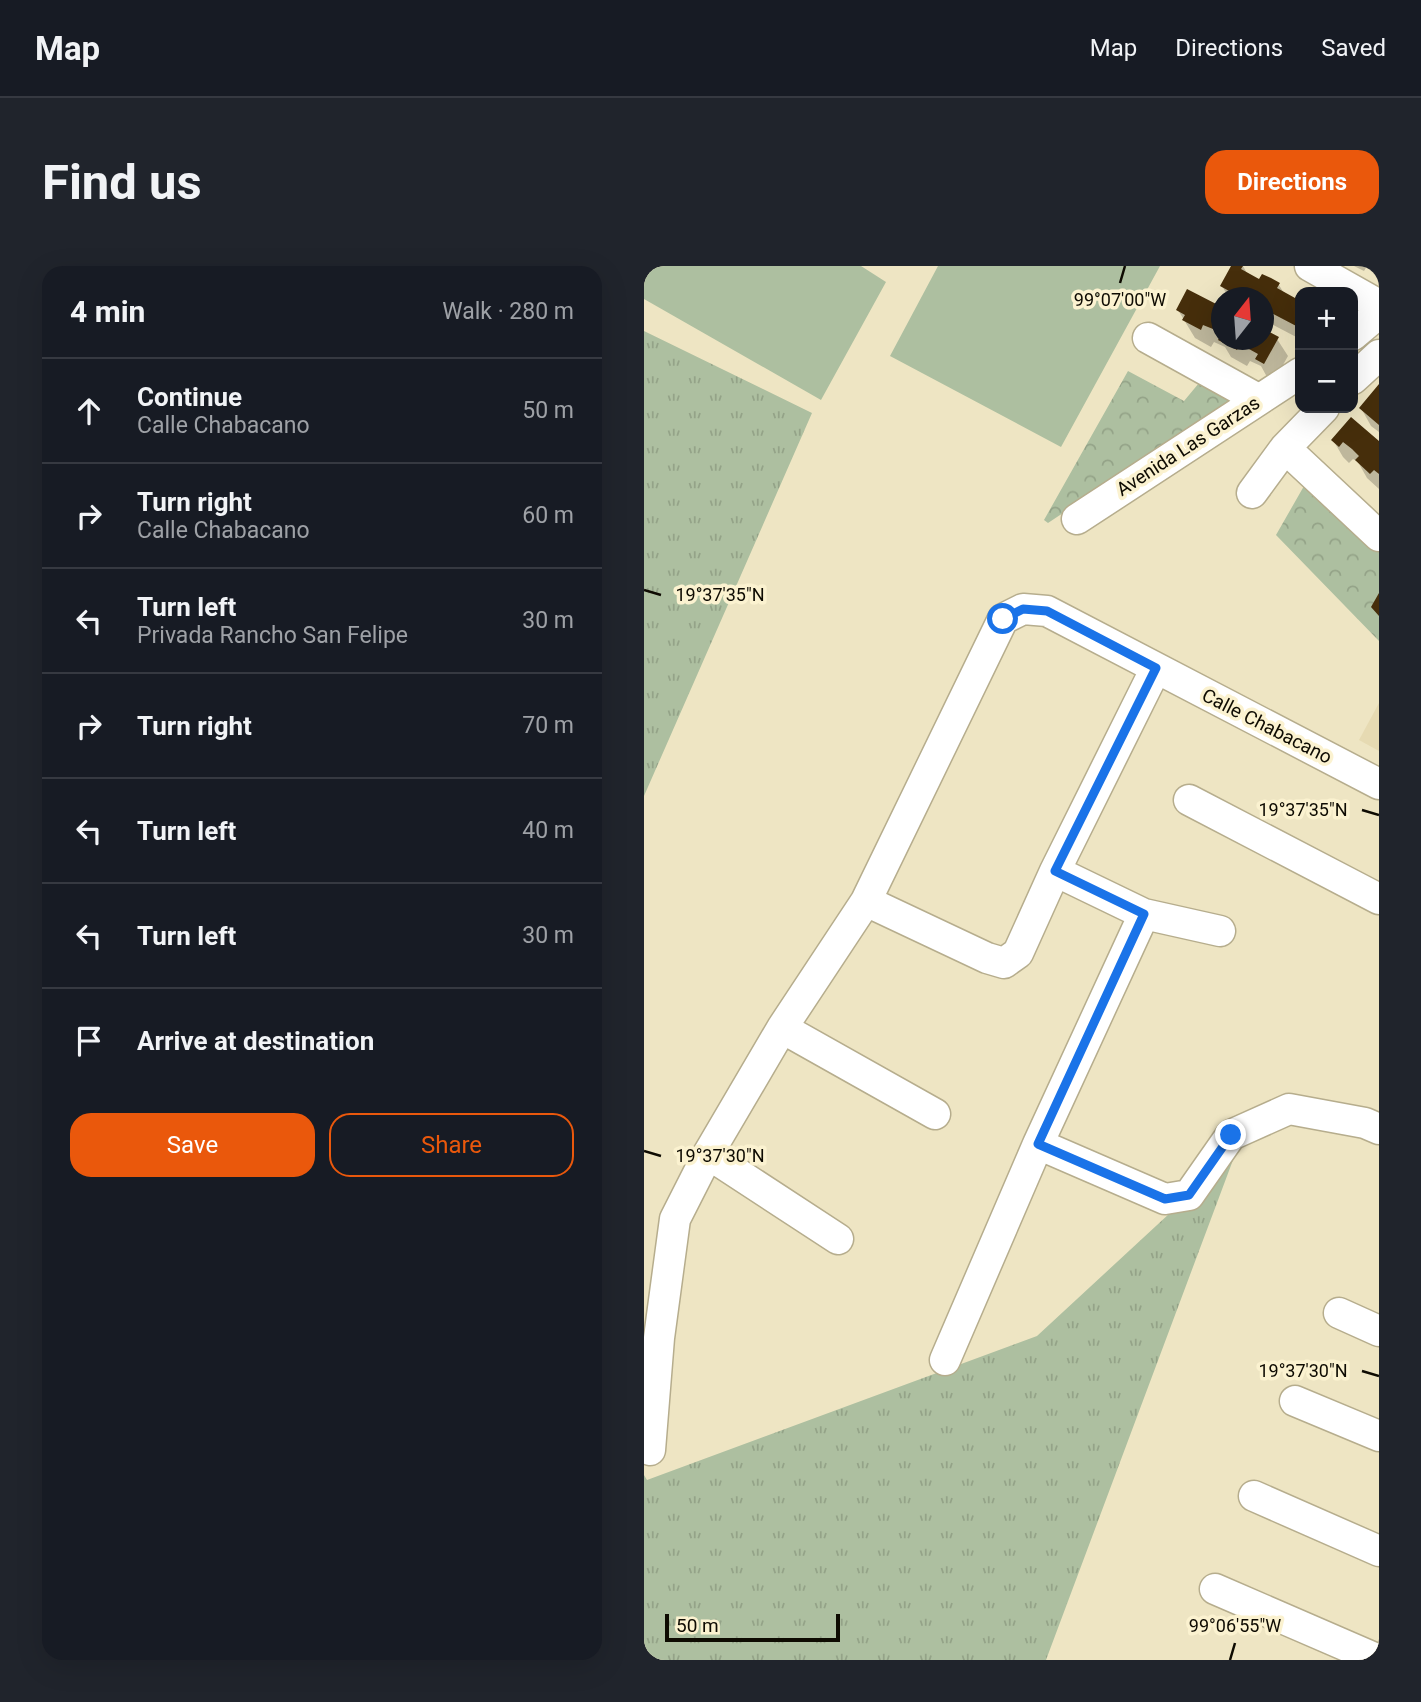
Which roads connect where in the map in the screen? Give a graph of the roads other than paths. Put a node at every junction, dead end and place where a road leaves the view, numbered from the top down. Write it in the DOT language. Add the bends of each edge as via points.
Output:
graph roads {
  1 [pos="1310,266"];
  2 [pos="1379,305"];
  3 [pos="1379,313"];
  4 [pos="1358,331"];
  5 [pos="1148,338"];
  6 [pos="1379,355"];
  7 [pos="1358,374"];
  8 [pos="1295,376"];
  9 [pos="1258,399"];
  10 [pos="1319,413"];
  11 [pos="1285,448"];
  12 [pos="1252,493"];
  13 [pos="1077,519"];
  14 [pos="1379,536"];
  15 [pos="1156,668"];
  16 [pos="1379,784"];
  17 [pos="1189,800"];
  18 [pos="1055,871"];
  19 [pos="1379,899"];
  20 [pos="866,901"];
  21 [pos="1144,914"];
  22 [pos="1220,931"];
  23 [pos="782,1028"];
  24 [pos="935,1114"];
  25 [pos="1379,1129"];
  26 [pos="1038,1144"];
  27 [pos="708,1154"];
  28 [pos="838,1239"];
  29 [pos="1339,1313"];
  30 [pos="1379,1331"];
  31 [pos="945,1360"];
  32 [pos="1295,1401"];
  33 [pos="1379,1436"];
  34 [pos="650,1450"];
  35 [pos="1254,1496"];
  36 [pos="1379,1551"];
  37 [pos="1215,1589"];
  38 [pos="1379,1660"];
  1 -- 2 [label="street"];
  3 -- 4 [label="street"];
  5 -- 9 [label="street"];
  6 -- 7 [label="street"];
  8 -- 9 [label="street, Avenida Las Garzas"];
  9 -- 13 [label="street, Avenida Las Garzas"];
  10 -- 11 [label="street"];
  11 -- 12 [label="street"];
  11 -- 14 [label="street"];
  15 -- 16 [label="street, Calle Chabacano"];
  15 -- 18 [label="street"];
  15 -- 20 [label="street, Calle Chabacano" via="1047,611 1023,609 1003,619"];
  17 -- 19 [label="street"];
  18 -- 20 [label="street" via="1018,953 1004,963"];
  18 -- 21 [label="street"];
  20 -- 23 [label="street"];
  21 -- 22 [label="street"];
  21 -- 26 [label="street"];
  23 -- 24 [label="street"];
  23 -- 27 [label="street"];
  25 -- 26 [label="street" via="1289,1109 1231,1135 1189,1195 1165,1199"];
  26 -- 31 [label="street"];
  27 -- 28 [label="street"];
  27 -- 34 [label="street" via="675,1219"];
  29 -- 30 [label="street"];
  32 -- 33 [label="street"];
  35 -- 36 [label="street"];
  37 -- 38 [label="street"];
}
